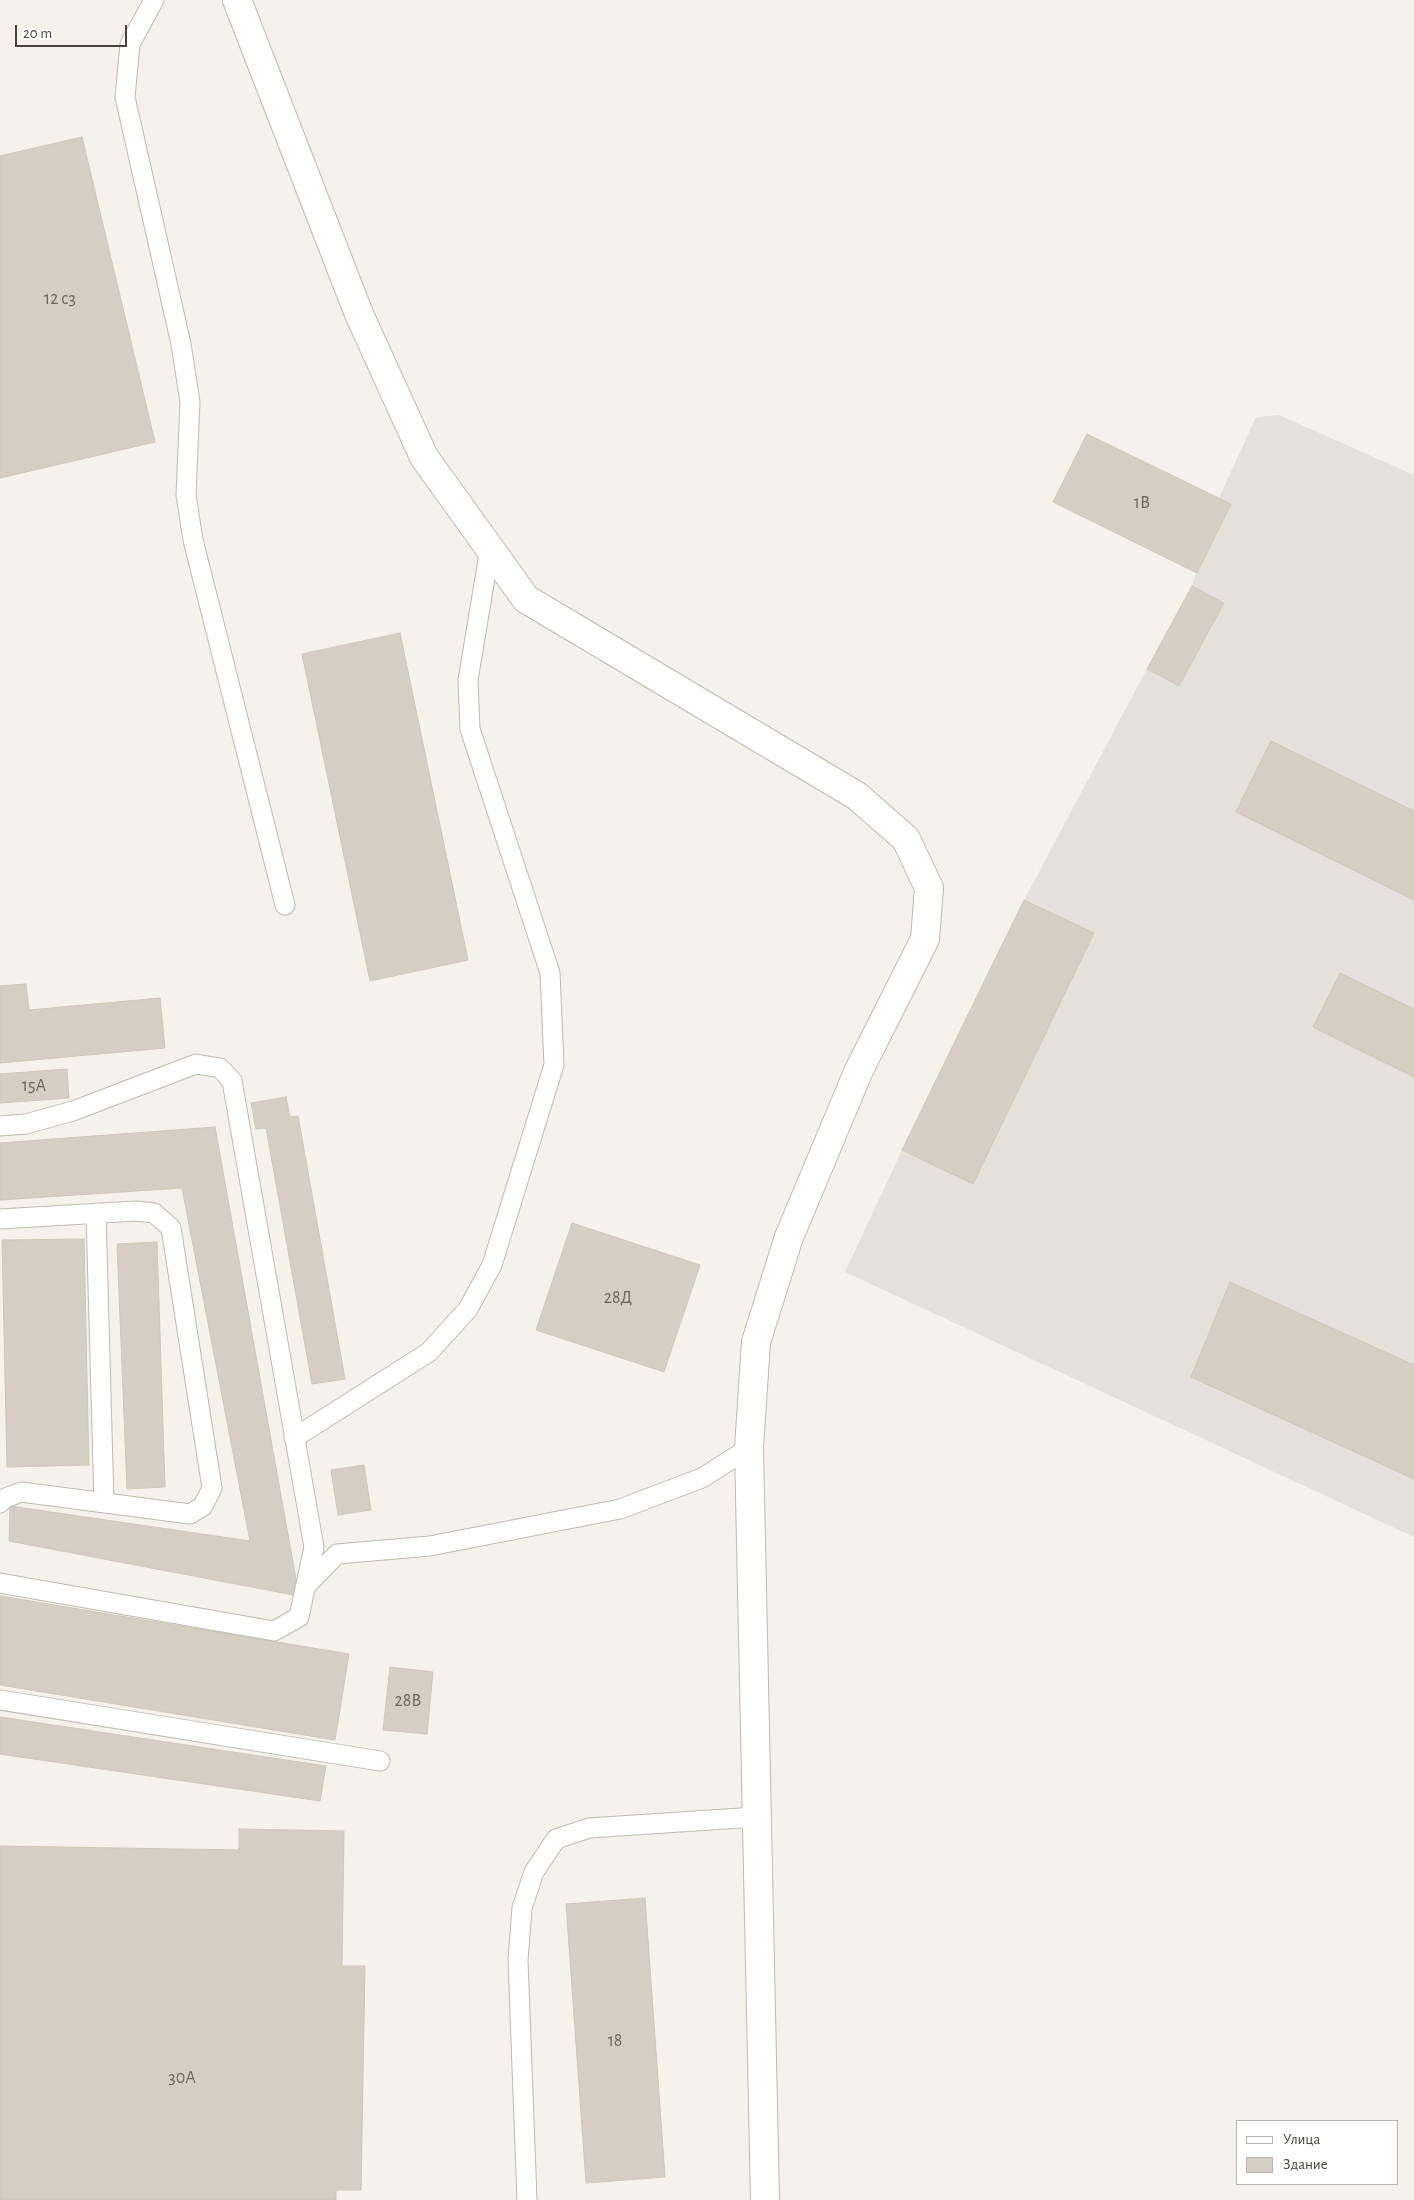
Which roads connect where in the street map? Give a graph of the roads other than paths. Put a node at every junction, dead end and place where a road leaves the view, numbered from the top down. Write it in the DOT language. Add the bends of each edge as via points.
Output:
graph roads {
  1 [pos="154,0"];
  2 [pos="237,0"];
  3 [pos="490,548"];
  4 [pos="285,905"];
  5 [pos="0,1126"];
  6 [pos="96,1213"];
  7 [pos="0,1219"];
  8 [pos="294,1438"];
  9 [pos="749,1448"];
  10 [pos="104,1503"];
  11 [pos="0,1504"];
  12 [pos="0,1583"];
  13 [pos="305,1587"];
  14 [pos="0,1700"];
  15 [pos="380,1761"];
  16 [pos="756,1818"];
  17 [pos="526,2200"];
  18 [pos="765,2200"];
  1 -- 4 [label="lane" via="130,44 125,97 181,344 190,402 186,495 193,540"];
  2 -- 3 [label="street" via="359,314 424,457"];
  3 -- 8 [label="lane" via="468,680 470,728 550,972 554,1065 492,1266 468,1309 429,1352"];
  3 -- 9 [label="street" via="526,599 857,796 906,839 929,888 925,939 859,1070 789,1237 756,1342"];
  5 -- 8 [label="lane" via="26,1124 73,1111 196,1064 220,1068 232,1080"];
  6 -- 7 [label="lane"];
  6 -- 10 [label="lane"];
  6 -- 10 [label="lane" via="154,1213 171,1228 212,1488 203,1506 190,1514"];
  8 -- 13 [label="lane" via="314,1546"];
  9 -- 13 [label="lane" via="702,1478 620,1509 430,1546 336,1554"];
  9 -- 16 [label="street"];
  10 -- 11 [label="lane" via="21,1492 3,1499"];
  12 -- 13 [label="lane" via="274,1631 299,1617"];
  14 -- 15 [label="lane"];
  16 -- 17 [label="lane" via="589,1828 556,1839 534,1872 522,1908 518,1960"];
  16 -- 18 [label="street"];
}
